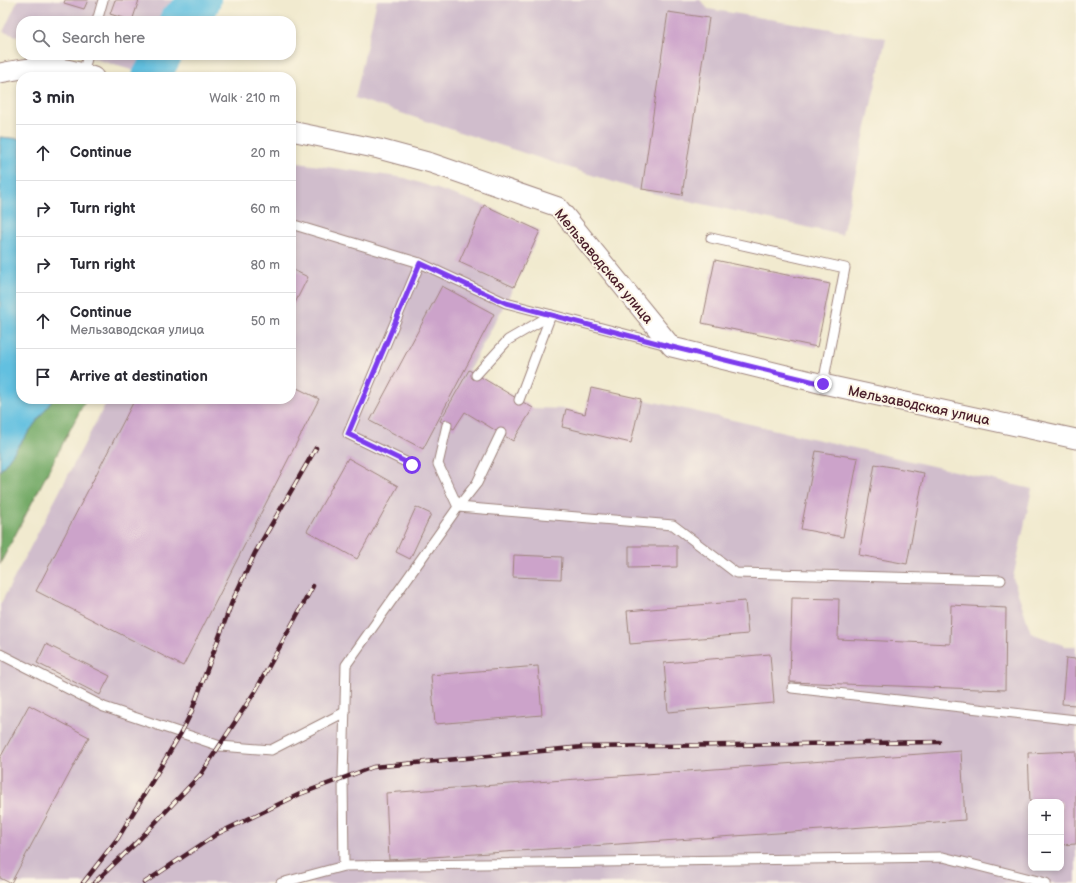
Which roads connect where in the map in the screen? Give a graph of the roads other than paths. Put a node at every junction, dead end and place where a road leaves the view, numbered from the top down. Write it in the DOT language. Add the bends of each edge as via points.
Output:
graph roads {
  1 [pos="103,0"];
  2 [pos="99,16"];
  3 [pos="88,60"];
  4 [pos="73,72"];
  5 [pos="88,72"];
  6 [pos="0,73"];
  7 [pos="296,132"];
  8 [pos="296,226"];
  9 [pos="711,238"];
  10 [pos="420,263"];
  11 [pos="551,315"];
  12 [pos="672,347"];
  13 [pos="476,375"];
  14 [pos="823,384"];
  15 [pos="519,400"];
  16 [pos="447,425"];
  17 [pos="501,433"];
  18 [pos="1076,439"];
  19 [pos="412,465"];
  20 [pos="458,507"];
  21 [pos="1000,580"];
  22 [pos="0,654"];
  23 [pos="792,688"];
  24 [pos="345,712"];
  25 [pos="1076,720"];
  26 [pos="344,866"];
  27 [pos="281,883"];
  28 [pos="1046,883"];
  1 -- 2 [label="lane"];
  3 -- 5 [label="lane"];
  4 -- 6 [label="street" via="48,67"];
  7 -- 12 [label="street, Мельзаводская улица" via="379,149 431,163 558,207"];
  8 -- 10 [label="lane"];
  9 -- 14 [label="lane" via="845,268"];
  10 -- 11 [label="lane" via="506,303"];
  10 -- 19 [label="lane" via="348,434"];
  11 -- 12 [label="lane"];
  11 -- 13 [label="lane" via="508,340"];
  11 -- 15 [label="lane"];
  12 -- 14 [label="street, Мельзаводская улица"];
  14 -- 18 [label="street, Мельзаводская улица"];
  16 -- 20 [label="lane" via="438,464"];
  17 -- 20 [label="lane" via="477,483"];
  20 -- 21 [label="lane" via="673,525 736,572"];
  20 -- 24 [label="lane" via="346,666"];
  22 -- 24 [label="lane" via="104,707 220,746 271,750"];
  23 -- 25 [label="lane"];
  24 -- 26 [label="lane"];
  26 -- 27 [label="lane"];
  26 -- 28 [label="lane" via="944,857"];
}
